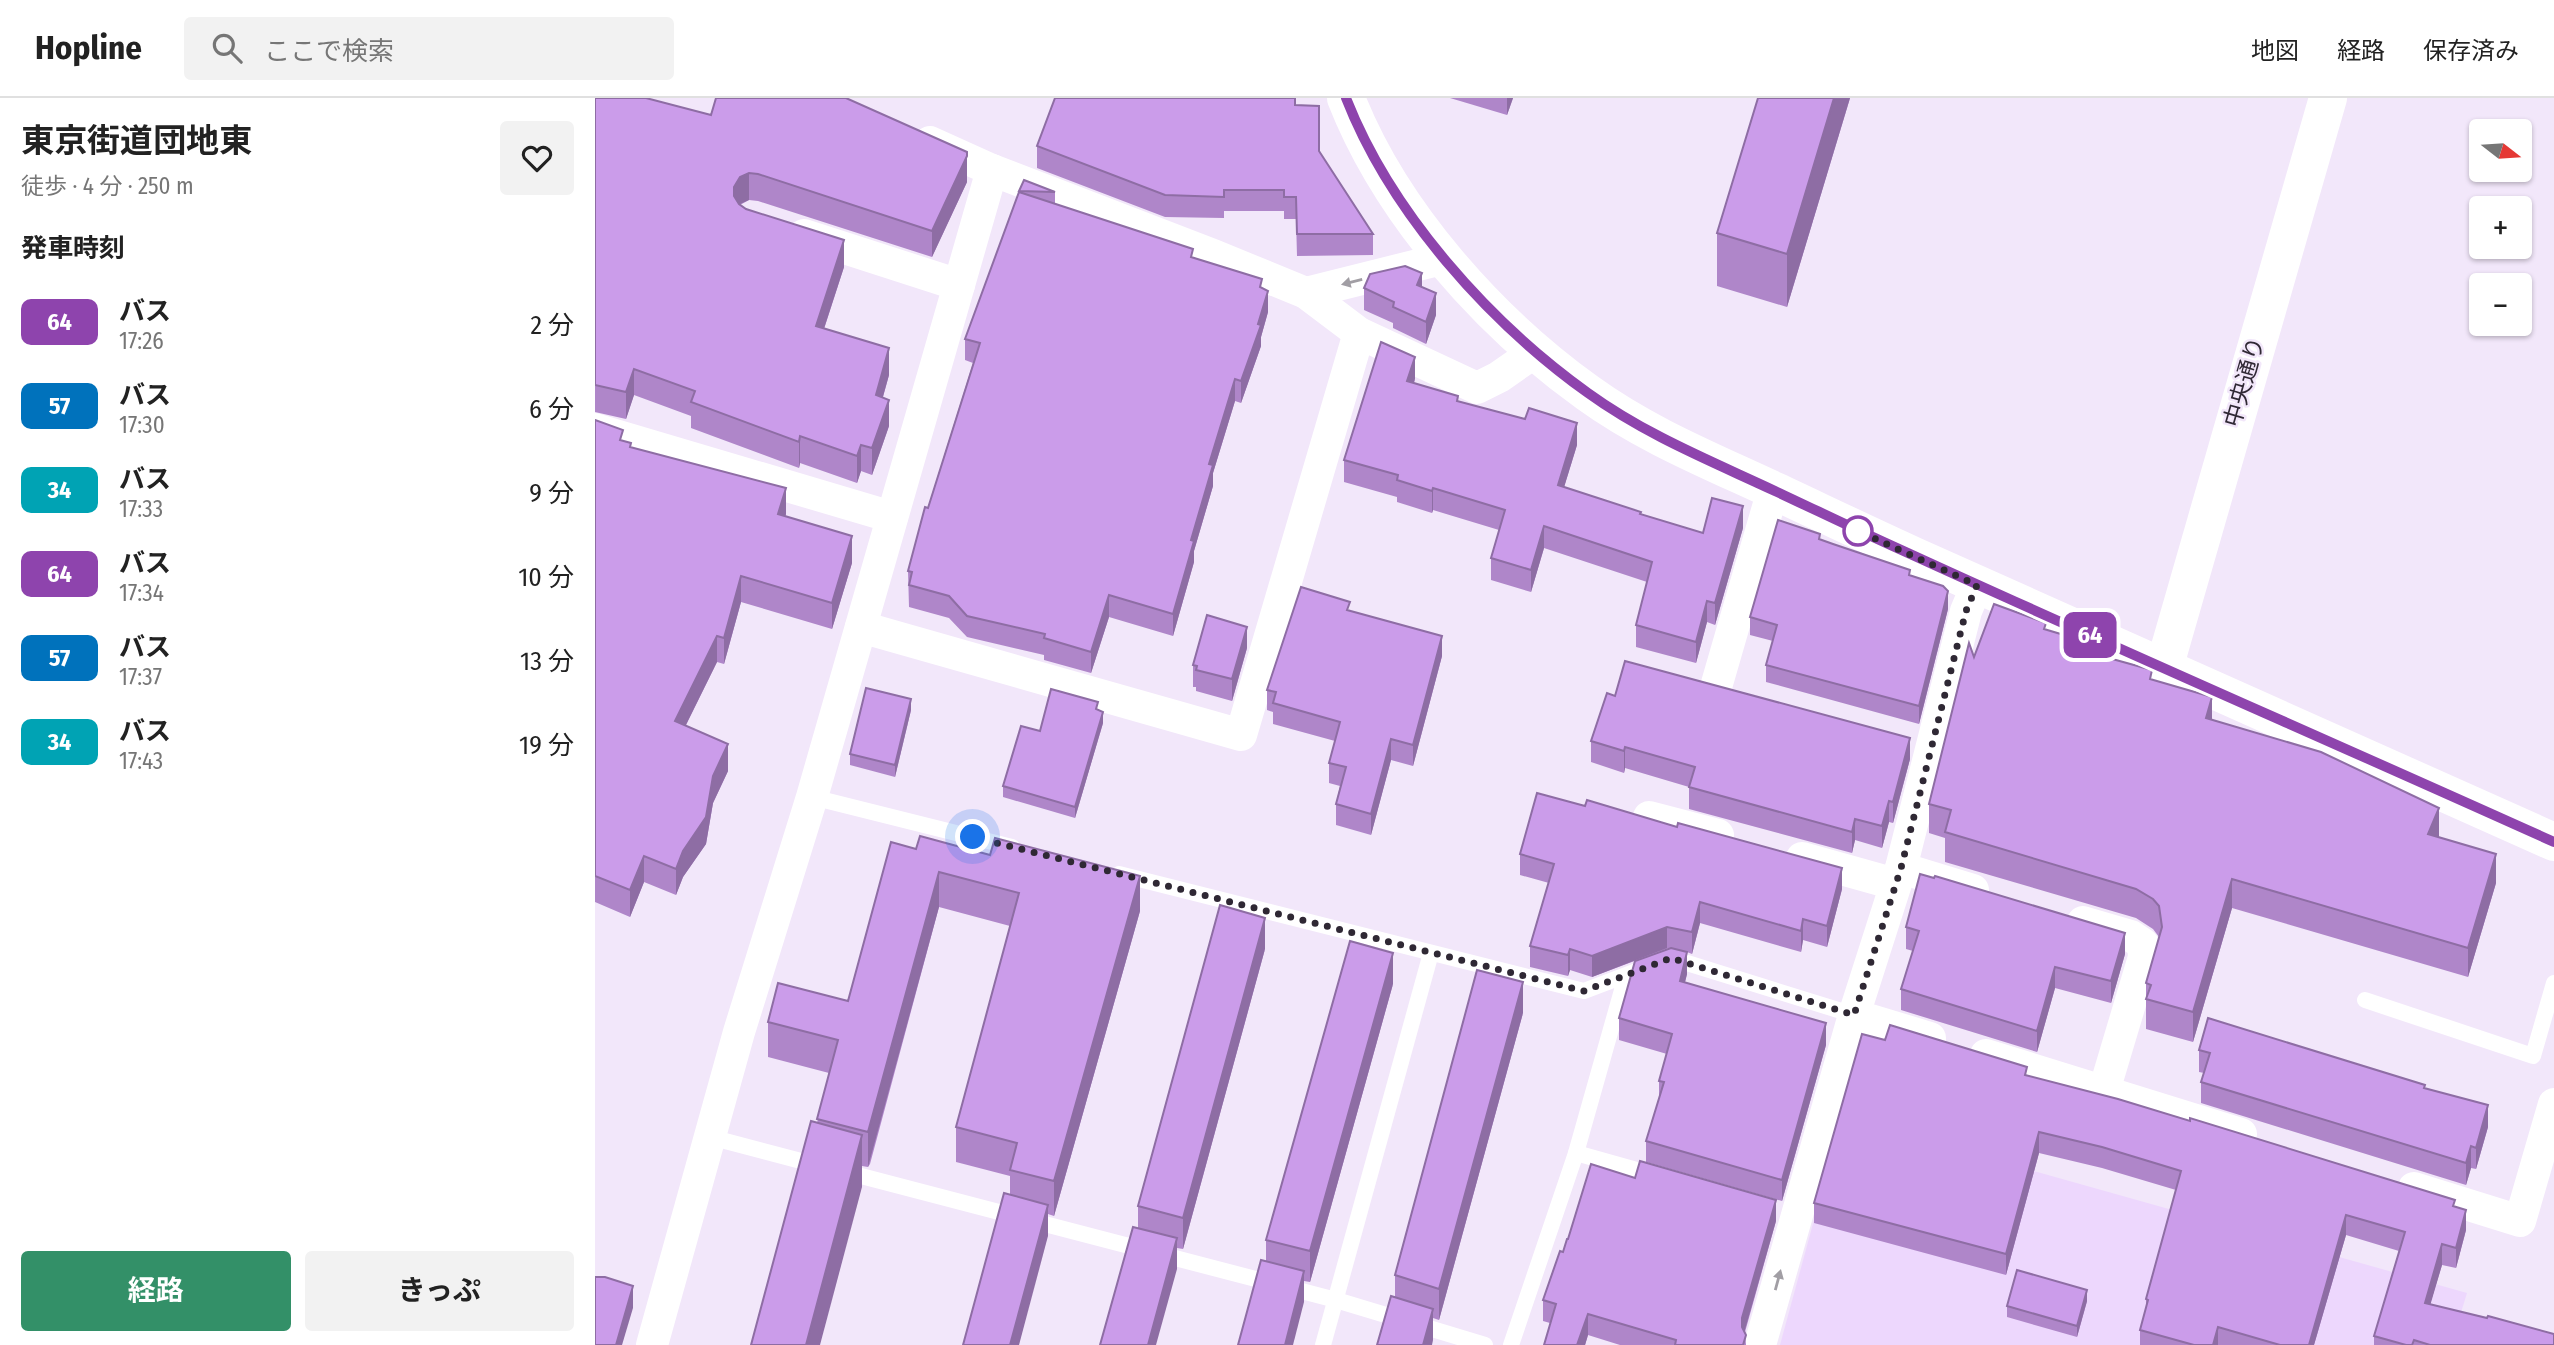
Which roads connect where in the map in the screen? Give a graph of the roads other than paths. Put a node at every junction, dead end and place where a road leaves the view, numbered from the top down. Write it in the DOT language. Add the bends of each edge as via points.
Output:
graph roads {
  1 [pos="1346,98"];
  2 [pos="2328,98"];
  3 [pos="906,131"];
  4 [pos="992,170"];
  5 [pos="778,226"];
  6 [pos="1442,259"];
  7 [pos="959,285"];
  8 [pos="1305,293"];
  9 [pos="1359,333"];
  10 [pos="1535,352"];
  11 [pos="595,429"];
  12 [pos="1773,490"];
  13 [pos="892,517"];
  14 [pos="1977,585"];
  15 [pos="861,627"];
  16 [pos="2164,668"];
  17 [pos="1717,687"];
  18 [pos="812,797"];
  19 [pos="1649,817"];
  20 [pos="1740,841"];
  21 [pos="2554,842"];
  22 [pos="1027,851"];
  23 [pos="1779,852"];
  24 [pos="1108,871"];
  25 [pos="1898,876"];
  26 [pos="2003,898"];
  27 [pos="2054,914"];
  28 [pos="1431,953"];
  29 [pos="1626,976"];
  30 [pos="2554,983"];
  31 [pos="2365,1000"];
  32 [pos="1854,1015"];
  33 [pos="2103,1091"];
  34 [pos="2554,1104"];
  35 [pos="710,1137"];
  36 [pos="2273,1144"];
  37 [pos="1576,1153"];
  38 [pos="2390,1180"];
  39 [pos="1679,1182"];
  40 [pos="1336,1300"];
  41 [pos="652,1345"];
  42 [pos="1323,1345"];
  43 [pos="1485,1345"];
  44 [pos="1511,1345"];
  45 [pos="1760,1345"];
  1 -- 6 [label="street" via="1389,181"];
  2 -- 16 [label="street, 中央通り"];
  3 -- 4 [label="street"];
  4 -- 7 [label="street"];
  4 -- 8 [label="street"];
  5 -- 7 [label="street"];
  6 -- 8 [label="street, one-way"];
  6 -- 10 [label="street"];
  7 -- 13 [label="street"];
  8 -- 9 [label="street"];
  9 -- 10 [label="street" via="1477,388"];
  9 -- 15 [label="street" via="1241,735"];
  10 -- 12 [label="street" via="1649,432"];
  11 -- 13 [label="street"];
  12 -- 14 [label="street"];
  12 -- 17 [label="street"];
  13 -- 15 [label="street"];
  14 -- 16 [label="street"];
  14 -- 25 [label="street" via="1918,742"];
  15 -- 18 [label="street"];
  16 -- 21 [label="street"];
  18 -- 22 [label="lane"];
  18 -- 35 [label="street"];
  19 -- 20 [label="street"];
  23 -- 25 [label="street"];
  24 -- 28 [label="lane"];
  25 -- 26 [label="street"];
  25 -- 32 [label="street"];
  27 -- 33 [label="street" via="2131,936 2143,944 2144,957"];
  28 -- 29 [label="lane" via="1584,991"];
  28 -- 40 [label="lane"];
  29 -- 32 [label="lane" via="1671,958"];
  29 -- 37 [label="lane"];
  30 -- 31 [label="lane" via="2533,1056"];
  32 -- 33 [label="street"];
  45 -- 32 [label="street, one-way" via="1789,1214"];
  33 -- 36 [label="street"];
  34 -- 38 [label="street" via="2520,1221"];
  35 -- 40 [label="lane"];
  35 -- 41 [label="street"];
  37 -- 39 [label="lane"];
  37 -- 44 [label="lane"];
  40 -- 42 [label="lane"];
  40 -- 43 [label="lane"];
}
